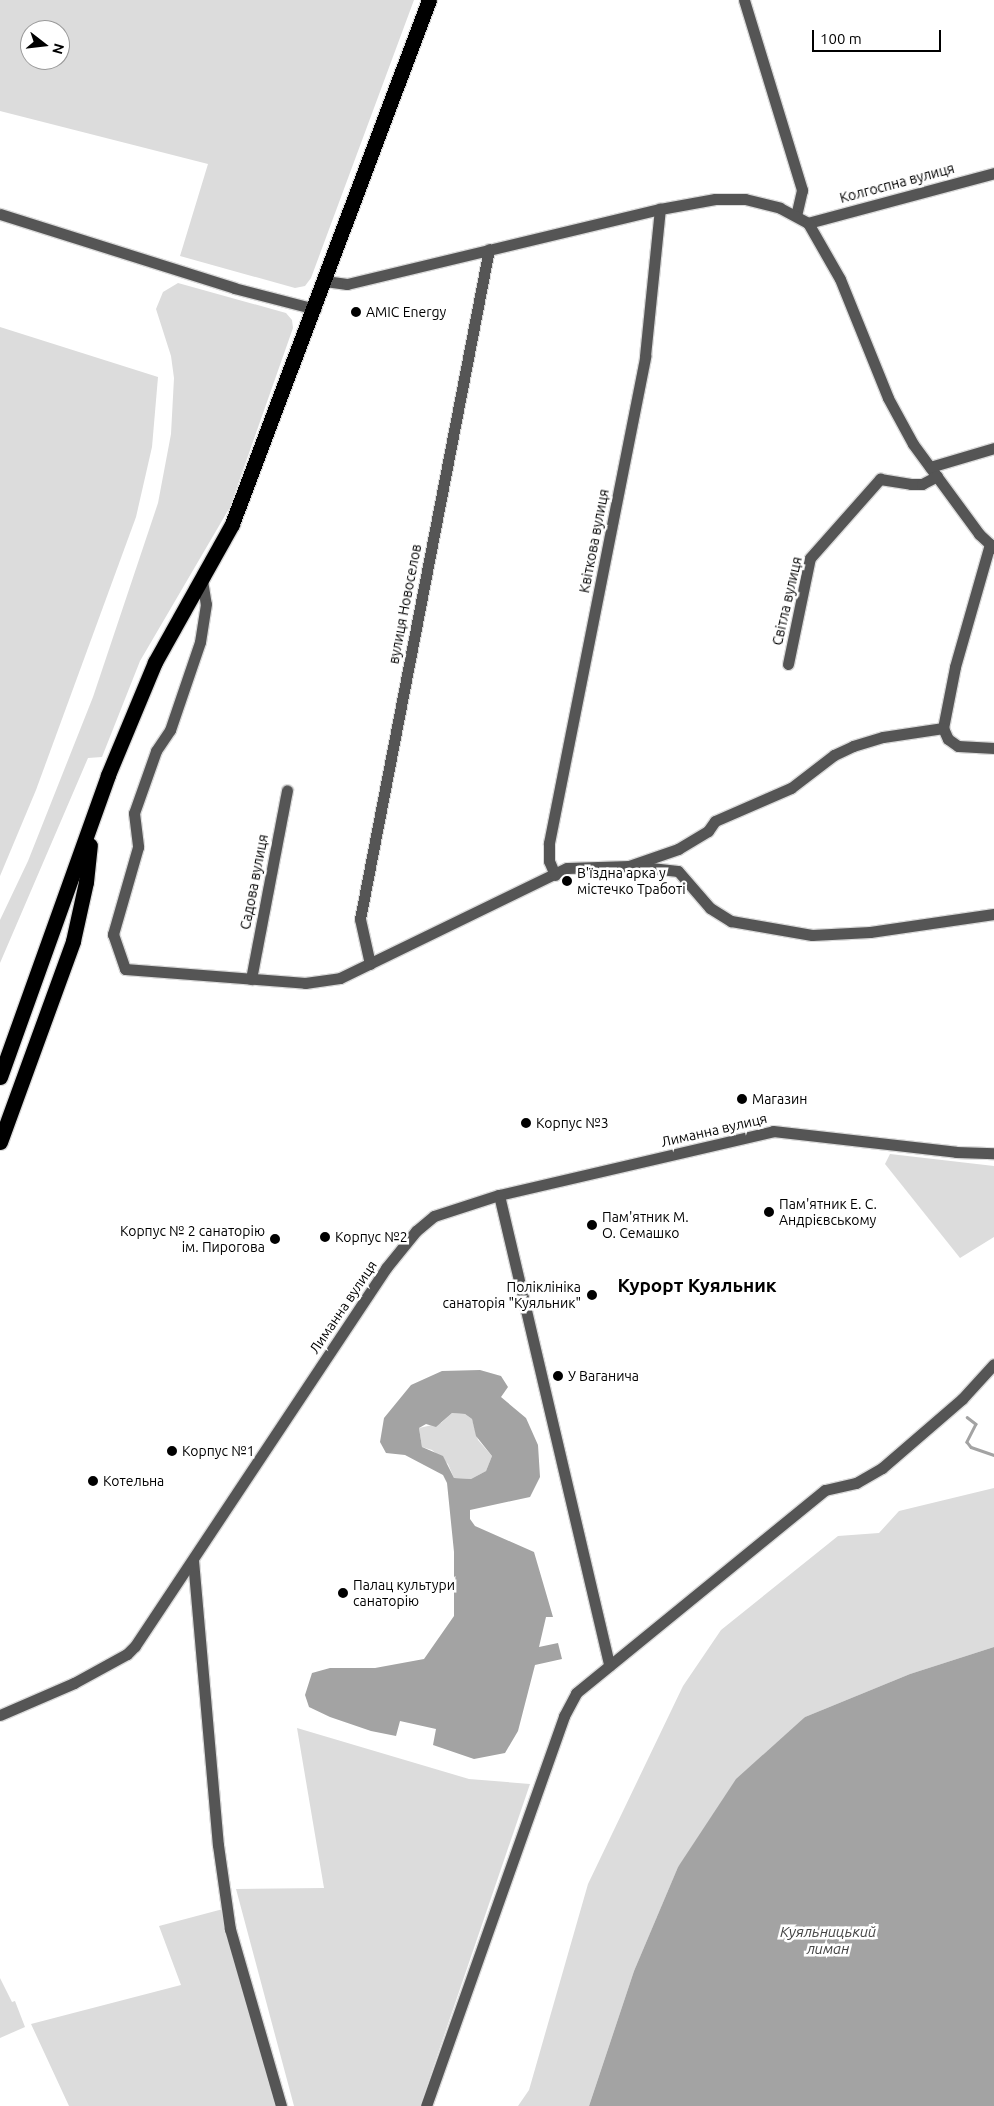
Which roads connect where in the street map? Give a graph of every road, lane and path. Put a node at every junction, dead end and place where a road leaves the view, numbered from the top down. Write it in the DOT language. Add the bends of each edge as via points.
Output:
graph roads {
  1 [pos="429,0"];
  2 [pos="744,0"];
  3 [pos="994,173"];
  4 [pos="660,209"];
  5 [pos="0,214"];
  6 [pos="796,215"];
  7 [pos="808,223"];
  8 [pos="489,249"];
  9 [pos="326,281"];
  10 [pos="315,309"];
  11 [pos="994,448"];
  12 [pos="933,471"];
  13 [pos="992,546"];
  14 [pos="202,580"];
  15 [pos="788,664"];
  16 [pos="943,728"];
  17 [pos="994,748"];
  18 [pos="287,790"];
  19 [pos="93,821"];
  20 [pos="678,849"];
  21 [pos="629,866"];
  22 [pos="678,871"];
  23 [pos="562,874"];
  24 [pos="994,914"];
  25 [pos="370,964"];
  26 [pos="251,979"];
  27 [pos="0,1077"];
  28 [pos="0,1142"];
  29 [pos="994,1153"];
  30 [pos="499,1195"];
  31 [pos="994,1364"];
  32 [pos="193,1560"];
  33 [pos="609,1665"];
  34 [pos="0,1715"];
  35 [pos="281,2106"];
  36 [pos="426,2106"];
  1 -- 9 [label="highway"];
  2 -- 6 [label="street" via="802,190"];
  3 -- 7 [label="street, Колгоспна вулиця"];
  4 -- 6 [label="street" via="715,199 745,199"];
  4 -- 8 [label="street"];
  4 -- 23 [label="street, Квіткова вулиця" via="645,356 549,843 549,861"];
  5 -- 10 [label="street" via="234,288"];
  6 -- 7 [label="street"];
  7 -- 12 [label="street" via="840,279 888,398"];
  8 -- 9 [label="street" via="347,284"];
  8 -- 25 [label="street, вулиця Новоселов" via="360,919"];
  9 -- 10 [label="highway"];
  10 -- 14 [label="highway" via="232,524"];
  11 -- 12 [label="street"];
  12 -- 13 [label="street"];
  12 -- 15 [label="street, Світла вулиця" via="916,484 880,479 810,558"];
  13 -- 16 [label="street" via="955,666"];
  14 -- 19 [label="highway" via="155,662 108,775"];
  14 -- 26 [label="street" via="206,604 200,642 170,730 156,751 134,813 138,847 113,934 125,970"];
  16 -- 17 [label="street" via="948,739 958,746"];
  16 -- 20 [label="street" via="883,737 853,746 834,755 791,788 721,818 708,831"];
  18 -- 26 [label="street, Садова вулиця"];
  19 -- 27 [label="highway"];
  19 -- 28 [label="highway" via="86,882 73,941"];
  20 -- 21 [label="street"];
  20 -- 22 [label="street"];
  21 -- 22 [label="street"];
  21 -- 23 [label="street"];
  22 -- 24 [label="street" via="710,908 731,921 812,935 870,932"];
  23 -- 25 [label="street"];
  25 -- 26 [label="street" via="340,978 305,983"];
  29 -- 30 [label="street, Лиманна вулиця" via="956,1152 773,1131"];
  30 -- 32 [label="street, Лиманна вулиця" via="444,1211 416,1230 400,1248"];
  30 -- 33 [label="street"];
  31 -- 33 [label="street" via="962,1399 882,1468 856,1483 824,1490"];
  32 -- 34 [label="street, Лиманна вулиця" via="127,1654 74,1683"];
  32 -- 35 [label="street" via="218,1845 230,1930"];
  33 -- 36 [label="street" via="576,1693 564,1716"];
}
